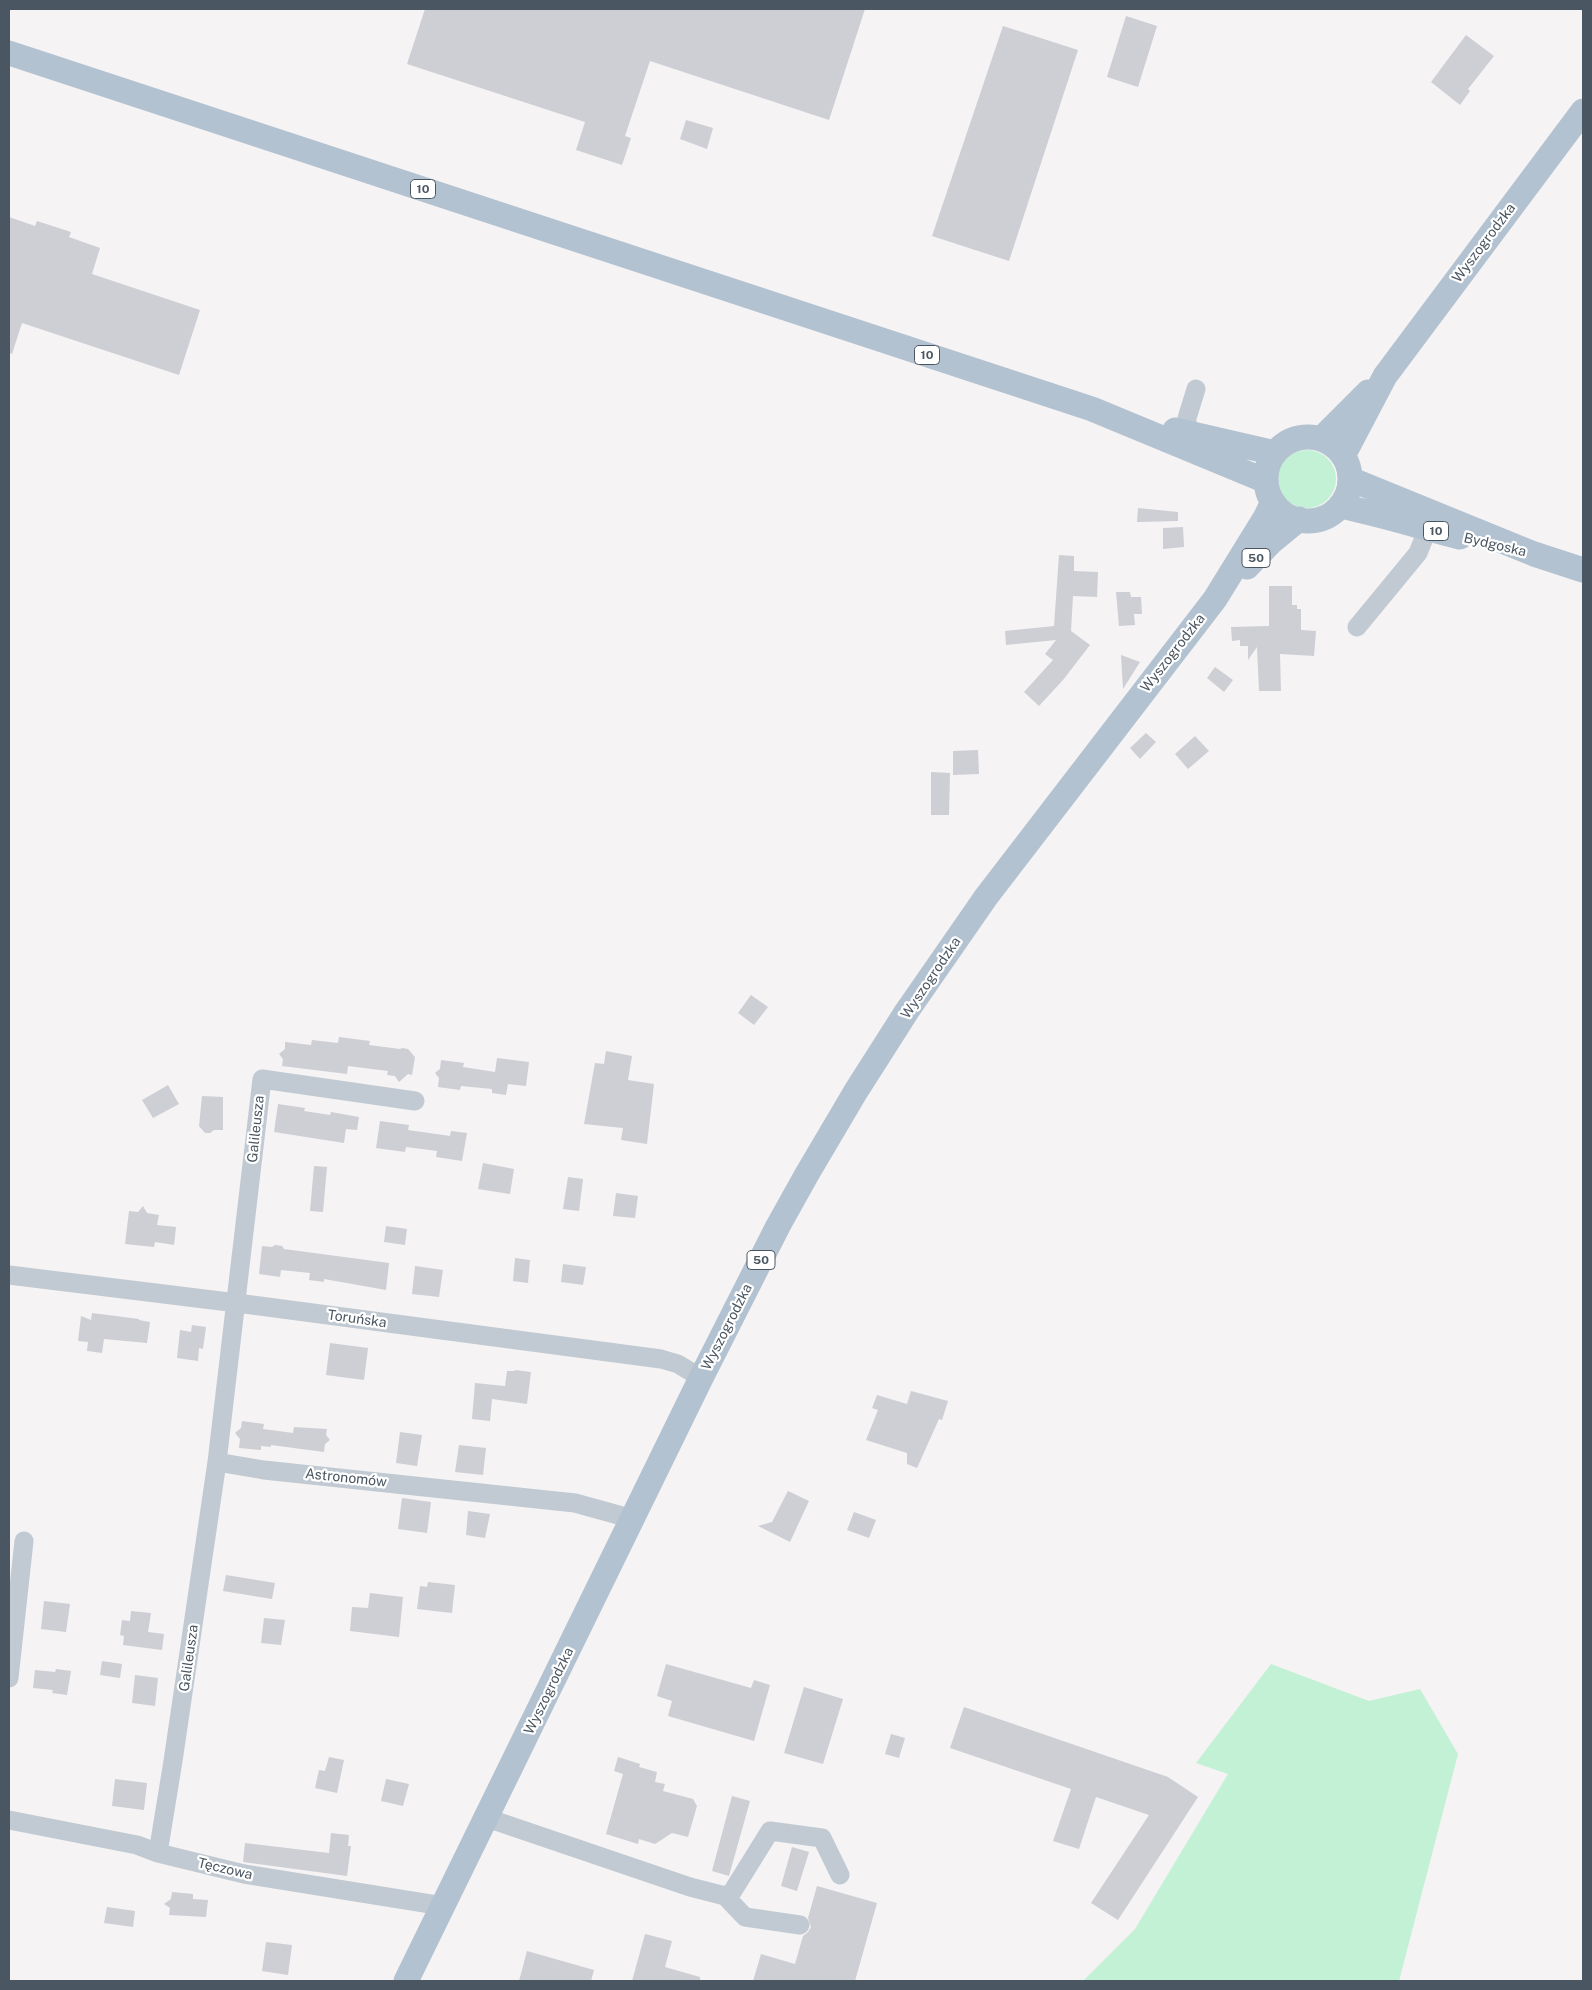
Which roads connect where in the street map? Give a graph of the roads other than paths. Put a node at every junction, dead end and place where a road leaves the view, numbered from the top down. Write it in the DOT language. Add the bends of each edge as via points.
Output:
graph roads {
  1 [pos="9,53"];
  2 [pos="1581,117"];
  3 [pos="1384,376"];
  4 [pos="1196,389"];
  5 [pos="1321,439"];
  6 [pos="1187,441"];
  7 [pos="1275,453"];
  8 [pos="1346,467"];
  9 [pos="1270,491"];
  10 [pos="1340,506"];
  11 [pos="1421,517"];
  12 [pos="1298,519"];
  13 [pos="1583,570"];
  14 [pos="1215,599"];
  15 [pos="1357,628"];
  16 [pos="415,1101"];
  17 [pos="9,1275"];
  18 [pos="237,1303"];
  19 [pos="701,1378"];
  20 [pos="217,1462"];
  21 [pos="633,1519"];
  22 [pos="24,1541"];
  23 [pos="9,1678"];
  24 [pos="487,1818"];
  25 [pos="9,1820"];
  26 [pos="158,1853"];
  27 [pos="840,1875"];
  28 [pos="724,1895"];
  29 [pos="443,1906"];
  30 [pos="800,1925"];
  31 [pos="406,1981"];
  1 -- 6 [label="main road, 10"];
  2 -- 3 [label="main road, Wyszogrodzka"];
  3 -- 5 [label="main road, Wyszogrodzka"];
  3 -- 8 [label="main road, Wyszogrodzka"];
  4 -- 6 [label="street" via="1187,418"];
  5 -- 7 [label="main road" via="1294,439"];
  5 -- 8 [label="main road, 10" via="1335,447"];
  6 -- 7 [label="main road, 10"];
  6 -- 9 [label="main road, 10"];
  7 -- 9 [label="main road" via="1268,466"];
  8 -- 10 [label="main road" via="1346,495"];
  8 -- 11 [label="main road, Bydgoska / 10" via="1378,492"];
  9 -- 12 [label="main road, 10" via="1282,512"];
  9 -- 14 [label="main road, Wyszogrodzka / 50" via="1256,533"];
  10 -- 11 [label="main road, Bydgoska / 10"];
  10 -- 12 [label="main road" via="1323,518"];
  11 -- 13 [label="main road, Bydgoska / 10"];
  11 -- 15 [label="street" via="1424,538 1418,553"];
  12 -- 14 [label="main road, Wyszogrodzka / 50"];
  14 -- 19 [label="main road, Wyszogrodzka / 50" via="986,897 907,1011 807,1174"];
  16 -- 18 [label="street, Galileusza" via="262,1080"];
  17 -- 18 [label="street, Toruńska"];
  18 -- 19 [label="street, Toruńska" via="661,1359 678,1364"];
  18 -- 20 [label="street"];
  19 -- 21 [label="main road, Wyszogrodzka / 50"];
  20 -- 21 [label="street, Astronomów" via="264,1470 575,1502"];
  20 -- 26 [label="street, Galileusza"];
  21 -- 24 [label="main road, Wyszogrodzka / 50"];
  22 -- 23 [label="street"];
  24 -- 28 [label="street" via="690,1887"];
  24 -- 29 [label="main road, Wyszogrodzka / 50"];
  25 -- 26 [label="street, Tęczowa"];
  26 -- 29 [label="street, Tęczowa" via="244,1874"];
  27 -- 28 [label="street" via="822,1838 770,1831 729,1897"];
  28 -- 30 [label="street" via="745,1917"];
  29 -- 31 [label="main road, Wyszogrodzka / 50"];
}
